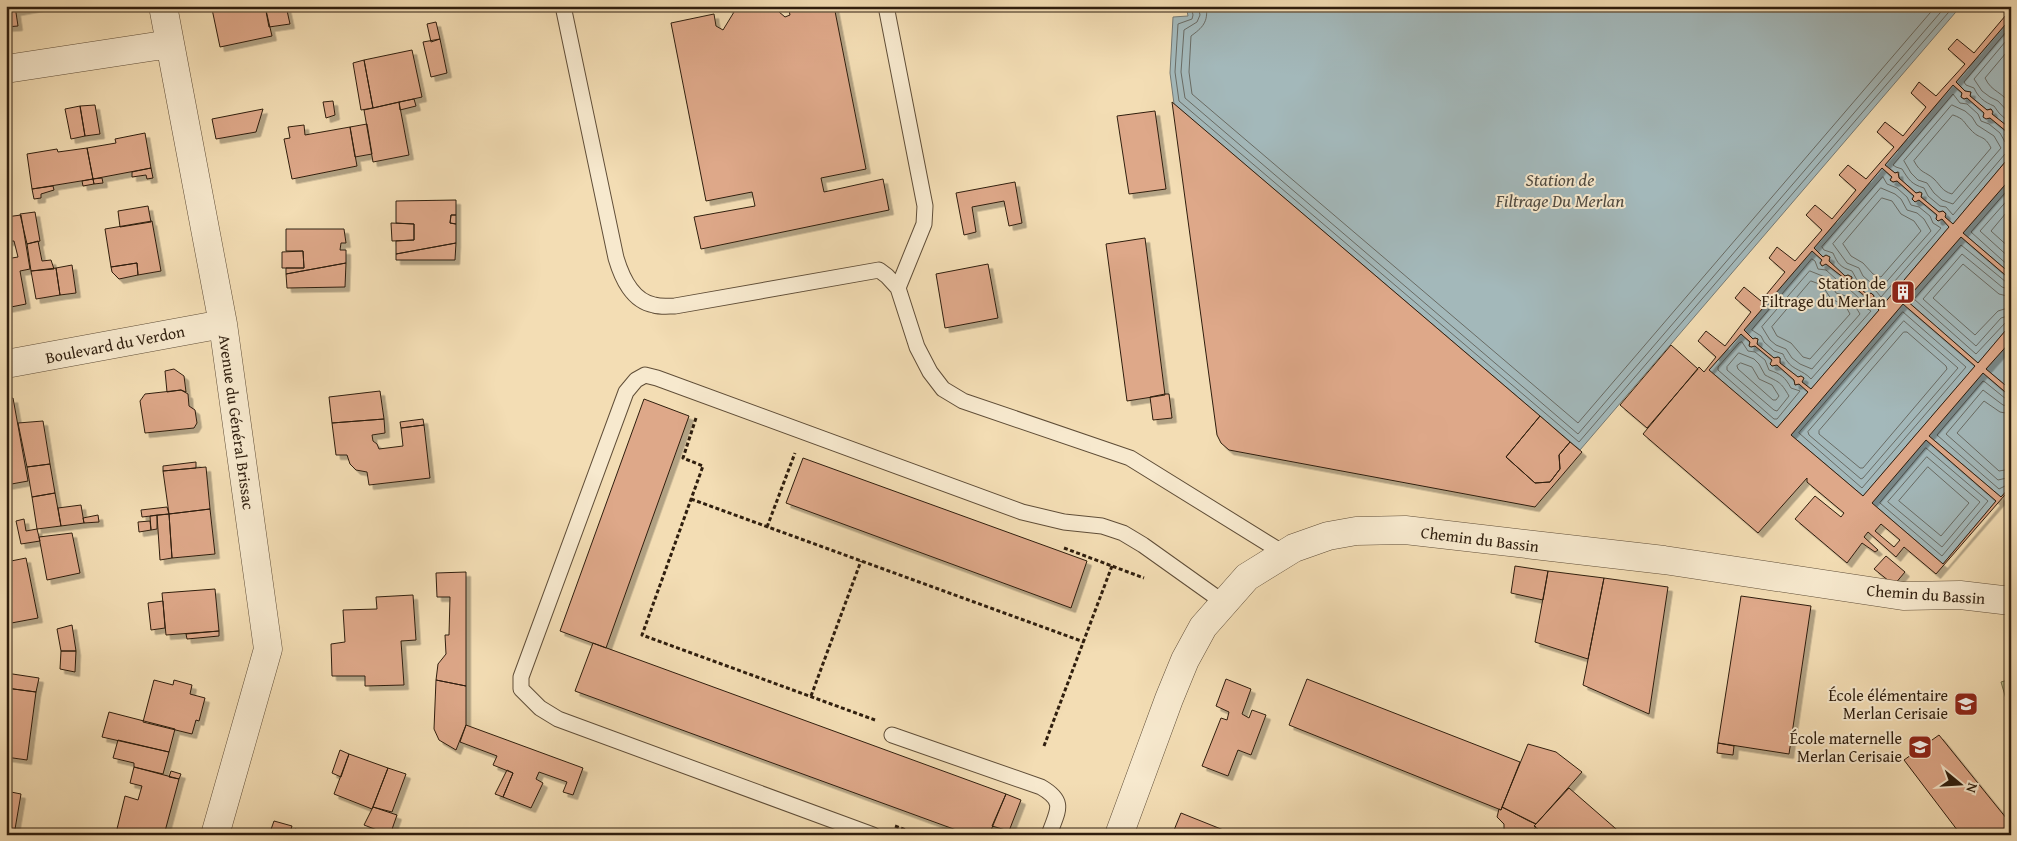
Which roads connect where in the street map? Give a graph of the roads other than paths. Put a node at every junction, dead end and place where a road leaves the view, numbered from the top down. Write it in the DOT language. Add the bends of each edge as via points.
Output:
graph roads {
  1 [pos="163,6"];
  2 [pos="563,6"];
  3 [pos="886,6"];
  4 [pos="170,44"];
  5 [pos="6,69"];
  6 [pos="898,288"];
  7 [pos="224,324"];
  8 [pos="6,364"];
  9 [pos="1285,554"];
  10 [pos="2011,601"];
  11 [pos="1223,602"];
  12 [pos="892,735"];
  13 [pos="215,835"];
  14 [pos="873,835"];
  15 [pos="1049,835"];
  16 [pos="1119,835"];
  1 -- 4 [label="street, Avenue du Général Brissac"];
  2 -- 6 [label="lane" via="616,258 623,280 637,297 653,305 674,306 870,270 879,270"];
  3 -- 6 [label="lane" via="925,206 924,224"];
  4 -- 5 [label="street"];
  4 -- 7 [label="street, Avenue du Général Brissac"];
  6 -- 9 [label="lane" via="917,347 943,389 963,401 1130,458"];
  7 -- 8 [label="street, Boulevard du Verdon"];
  7 -- 13 [label="street, Avenue du Général Brissac" via="268,649"];
  9 -- 10 [label="street, Chemin du Bassin" via="1328,536 1356,531 1405,530 1664,560 1903,596 1960,595"];
  9 -- 11 [label="street, Chemin du Bassin" via="1247,577"];
  11 -- 14 [label="lane" via="1123,533 1102,526 1064,522 1022,512 657,378 645,375 636,380 626,392 521,676 521,688 540,708 558,719"];
  11 -- 16 [label="street, Chemin du Bassin" via="1203,627 1185,660"];
  12 -- 15 [label="lane" via="1052,793 1058,805"];
}
